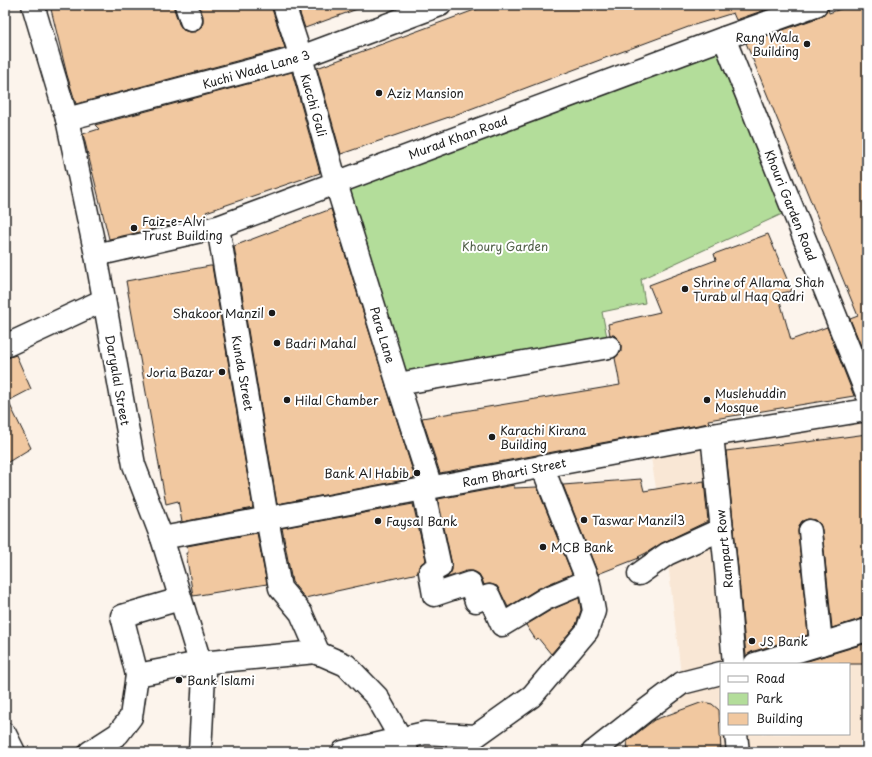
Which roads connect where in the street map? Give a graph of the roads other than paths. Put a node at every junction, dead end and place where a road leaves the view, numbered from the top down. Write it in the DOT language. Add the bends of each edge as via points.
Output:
graph roads {
  1 [pos="33,5"];
  2 [pos="284,5"];
  3 [pos="440,5"];
  4 [pos="816,5"];
  5 [pos="724,38"];
  6 [pos="301,57"];
  7 [pos="67,119"];
  8 [pos="336,183"];
  9 [pos="218,228"];
  10 [pos="96,255"];
  11 [pos="104,300"];
  12 [pos="5,346"];
  13 [pos="609,348"];
  14 [pos="398,384"];
  15 [pos="867,394"];
  16 [pos="867,410"];
  17 [pos="712,435"];
  18 [pos="542,466"];
  19 [pos="427,488"];
  20 [pos="267,518"];
  21 [pos="722,529"];
  22 [pos="810,531"];
  23 [pos="162,538"];
  24 [pos="639,574"];
  25 [pos="588,581"];
  26 [pos="180,599"];
  27 [pos="867,630"];
  28 [pos="821,644"];
  29 [pos="319,654"];
  30 [pos="200,663"];
  31 [pos="734,663"];
  32 [pos="758,663"];
  33 [pos="720,674"];
  34 [pos="137,676"];
  35 [pos="5,734"];
  36 [pos="736,735"];
  37 [pos="480,744"];
  38 [pos="404,745"];
  39 [pos="14,752"];
  40 [pos="90,752"];
  41 [pos="200,752"];
  42 [pos="343,752"];
  43 [pos="593,752"];
  44 [pos="738,752"];
  1 -- 7 [label="street, Daryalal Street"];
  2 -- 6 [label="street, Kucchi Gali"];
  3 -- 6 [label="street, Kuchi Wada Lane 3"];
  4 -- 5 [label="street, Murad Khan Road"];
  5 -- 8 [label="street, Murad Khan Road"];
  5 -- 15 [label="street, Khouri Garden Road"];
  6 -- 7 [label="street, Kuchi Wada Lane 3"];
  6 -- 8 [label="street, Kucchi Gali"];
  7 -- 10 [label="street, Daryalal Street"];
  8 -- 9 [label="street, Murad Khan Road"];
  8 -- 14 [label="street, Para Lane"];
  9 -- 10 [label="street, Murad Khan Road"];
  9 -- 20 [label="street, Kunda Street"];
  10 -- 11 [label="street, Daryalal Street"];
  11 -- 12 [label="street"];
  11 -- 23 [label="street, Daryalal Street" via="134,465"];
  13 -- 14 [label="street"];
  14 -- 19 [label="street, Para Lane"];
  16 -- 17 [label="street, Ram Bharti Street"];
  17 -- 18 [label="street, Ram Bharti Street"];
  17 -- 21 [label="street, Rampart Row"];
  18 -- 19 [label="street, Ram Bharti Street"];
  18 -- 25 [label="street"];
  19 -- 20 [label="street, Ram Bharti Street"];
  19 -- 25 [label="street, Para Lane" via="440,568 430,572 434,595 470,582 476,601 489,596 502,625 545,599"];
  20 -- 23 [label="street, Ram Bharti Street"];
  20 -- 29 [label="street, Kunda Street" via="280,588 301,613"];
  21 -- 24 [label="street" via="667,554"];
  21 -- 31 [label="street, Rampart Row"];
  22 -- 28 [label="street"];
  23 -- 26 [label="street, Daryalal Street"];
  25 -- 37 [label="street" via="594,611 586,631 532,696"];
  26 -- 30 [label="street, Daryalal Street"];
  26 -- 34 [label="street" via="122,616"];
  27 -- 28 [label="street"];
  28 -- 32 [label="street"];
  29 -- 30 [label="street" via="316,652"];
  29 -- 38 [label="street" via="346,665 377,697"];
  30 -- 34 [label="street"];
  30 -- 41 [label="street, Daryalal Street" via="204,675"];
  33 -- 43 [label="street" via="682,683"];
  34 -- 40 [label="street" via="131,717 118,734"];
  35 -- 39 [label="street"];
  36 -- 44 [label="street"];
  37 -- 38 [label="street" via="425,733"];
  38 -- 42 [label="street"];
}
